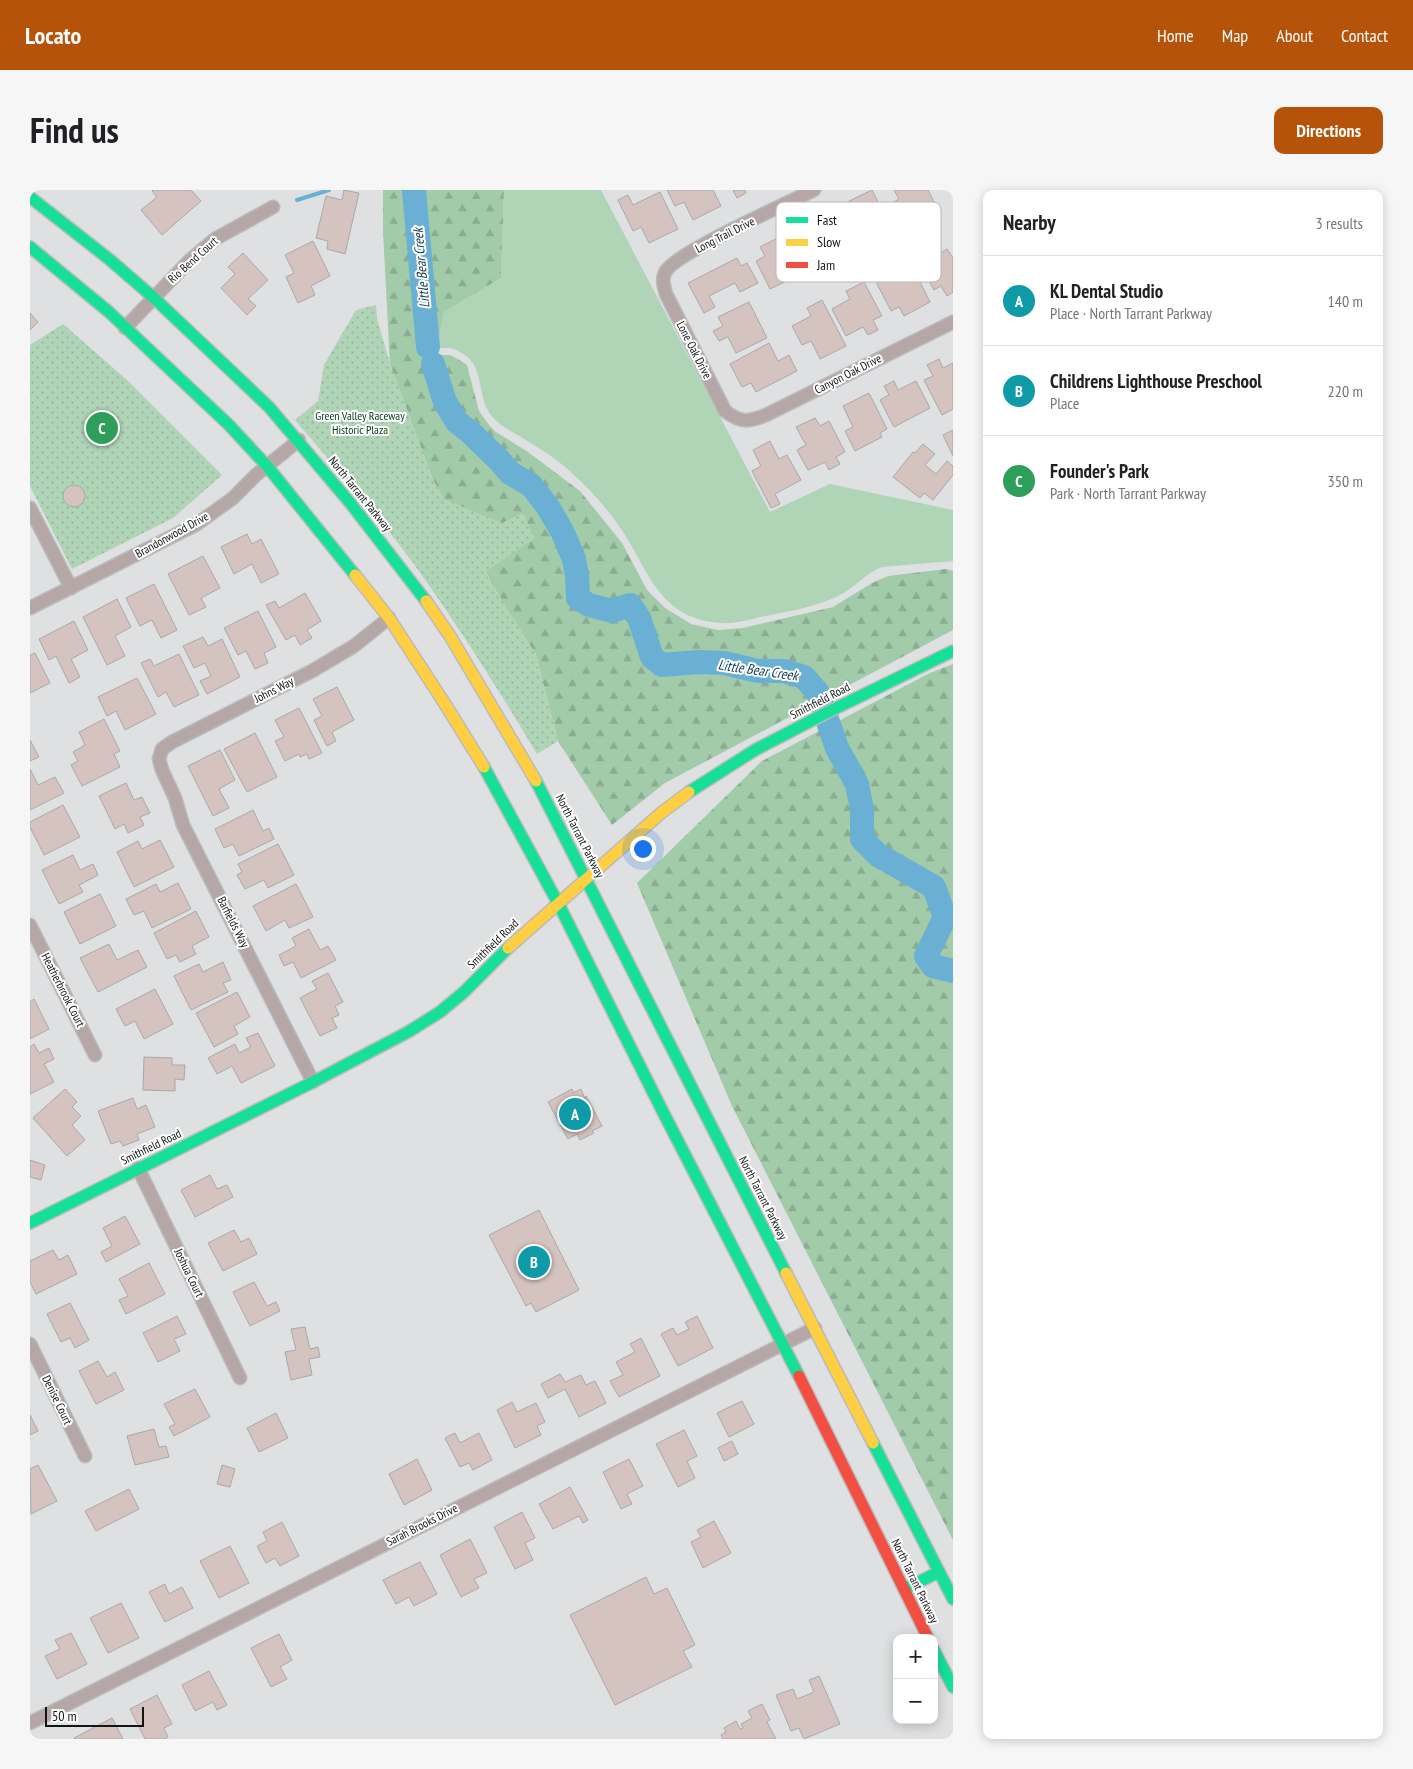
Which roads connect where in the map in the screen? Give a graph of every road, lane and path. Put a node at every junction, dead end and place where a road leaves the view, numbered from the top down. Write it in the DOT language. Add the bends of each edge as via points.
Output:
graph roads {
  1 [pos="814,190"];
  2 [pos="30,197"];
  3 [pos="790,202"];
  4 [pos="273,208"];
  5 [pos="776,209"];
  6 [pos="30,247"];
  7 [pos="666,271"];
  8 [pos="154,298"];
  9 [pos="953,322"];
  10 [pos="125,328"];
  11 [pos="742,420"];
  12 [pos="298,440"];
  13 [pos="267,466"];
  14 [pos="30,508"];
  15 [pos="71,588"];
  16 [pos="30,608"];
  17 [pos="390,618"];
  18 [pos="953,650"];
  19 [pos="159,759"];
  20 [pos="587,878"];
  21 [pos="558,902"];
  22 [pos="30,925"];
  23 [pos="95,1055"];
  24 [pos="313,1082"];
  25 [pos="138,1168"];
  26 [pos="30,1223"];
  27 [pos="815,1328"];
  28 [pos="30,1344"];
  29 [pos="783,1344"];
  30 [pos="240,1378"];
  31 [pos="85,1456"];
  32 [pos="939,1572"];
  33 [pos="904,1589"];
  34 [pos="953,1599"];
  35 [pos="926,1634"];
  36 [pos="938,1658"];
  37 [pos="953,1687"];
  38 [pos="30,1723"];
  1 -- 3 [label="street, Long Trail Drive"];
  2 -- 8 [label="main road, North Tarrant Parkway"];
  4 -- 8 [label="street, Rio Bend Court" via="215,239"];
  5 -- 7 [label="street, Long Trail Drive" via="693,250"];
  6 -- 10 [label="main road, North Tarrant Parkway"];
  7 -- 11 [label="street, Lone Oak Drive" via="663,279 666,294 725,411"];
  8 -- 10 [label="street, Rio Bend Court"];
  8 -- 12 [label="main road, North Tarrant Parkway" via="237,375"];
  9 -- 11 [label="street, Canyon Oak Drive" via="766,415 750,421"];
  10 -- 13 [label="main road, North Tarrant Parkway" via="229,425"];
  12 -- 13 [label="street, Brandonwood Drive"];
  12 -- 20 [label="main road, North Tarrant Parkway" via="352,504 450,636 526,762"];
  13 -- 15 [label="street, Brandonwood Drive" via="198,524"];
  13 -- 17 [label="main road, North Tarrant Parkway"];
  14 -- 15 [label="street"];
  15 -- 16 [label="street, Brandonwood Drive"];
  17 -- 19 [label="street, Johns Way" via="354,646 312,671 172,742 162,749"];
  17 -- 21 [label="main road, North Tarrant Parkway" via="495,786"];
  18 -- 20 [label="main road, Smithfield Road" via="755,750 701,783 660,813"];
  19 -- 24 [label="street, Barfields Way" via="184,824"];
  20 -- 21 [label="main road, Smithfield Road"];
  20 -- 27 [label="main road, North Tarrant Parkway" via="650,1009"];
  21 -- 24 [label="main road, Smithfield Road" via="440,1012"];
  21 -- 29 [label="main road, North Tarrant Parkway"];
  22 -- 23 [label="street, Heatherbrook Court"];
  24 -- 25 [label="main road, Smithfield Road"];
  25 -- 26 [label="main road, Smithfield Road"];
  25 -- 30 [label="street, Joshua Court"];
  27 -- 29 [label="street, Sarah Brooks Drive"];
  27 -- 32 [label="main road, North Tarrant Parkway"];
  28 -- 31 [label="street, Denise Court"];
  29 -- 33 [label="main road, North Tarrant Parkway"];
  29 -- 38 [label="street, Sarah Brooks Drive"];
  32 -- 33 [label="main road"];
  32 -- 34 [label="main road, North Tarrant Parkway"];
  33 -- 35 [label="main road, North Tarrant Parkway"];
  36 -- 37 [label="main road"];
}
